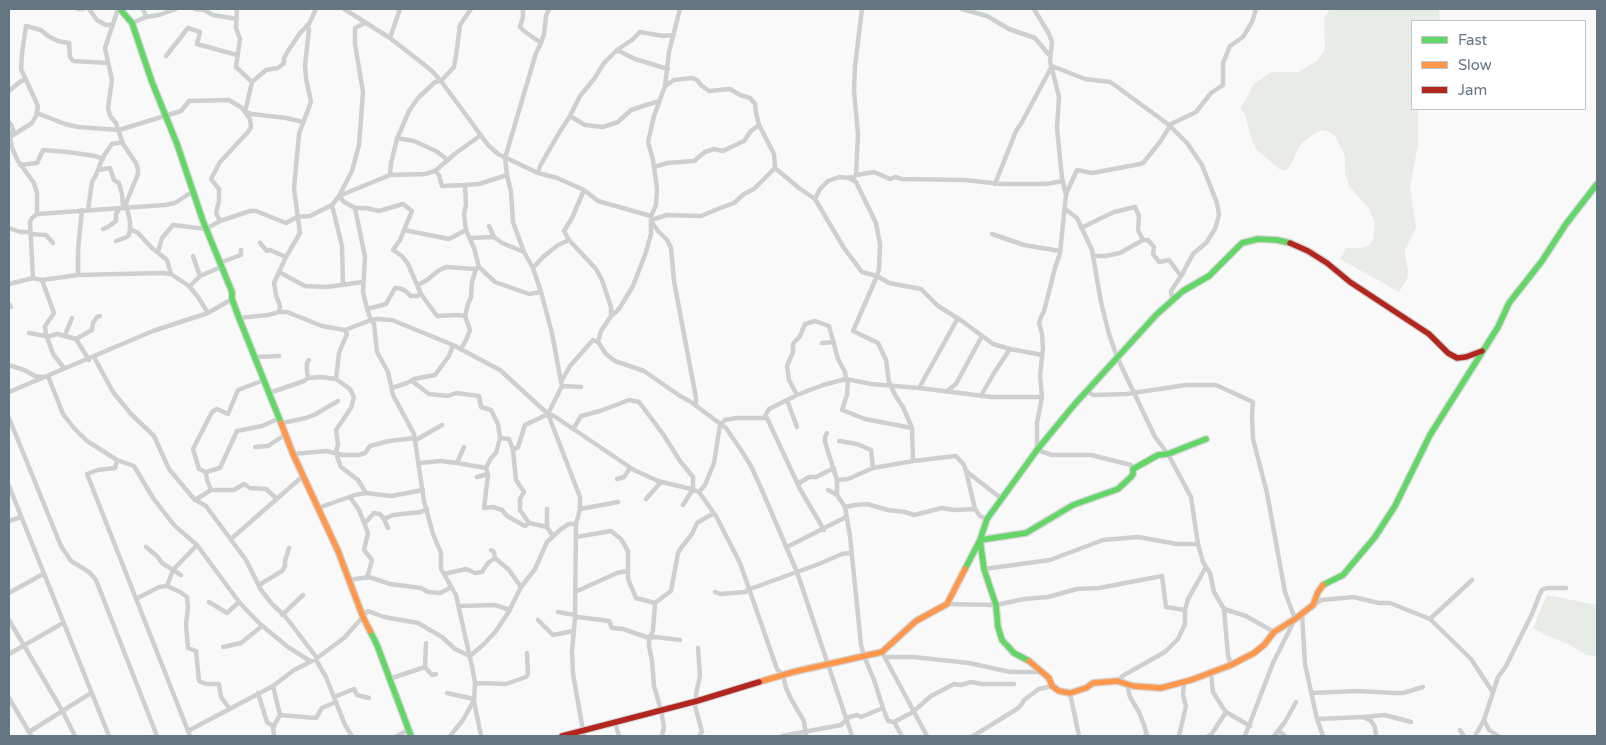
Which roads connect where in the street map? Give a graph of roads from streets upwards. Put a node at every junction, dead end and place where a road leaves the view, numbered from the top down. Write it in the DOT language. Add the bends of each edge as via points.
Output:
graph roads {
  1 [pos="78,9"];
  2 [pos="83,9"];
  3 [pos="89,9"];
  4 [pos="119,9"];
  5 [pos="143,9"];
  6 [pos="176,9"];
  7 [pos="196,9"];
  8 [pos="237,9"];
  9 [pos="316,9"];
  10 [pos="344,9"];
  11 [pos="400,9"];
  12 [pos="471,9"];
  13 [pos="523,9"];
  14 [pos="549,9"];
  15 [pos="680,9"];
  16 [pos="862,9"];
  17 [pos="962,9"];
  18 [pos="1034,9"];
  19 [pos="1256,9"];
  20 [pos="211,11"];
  21 [pos="146,17"];
  22 [pos="237,19"];
  23 [pos="132,23"];
  24 [pos="365,23"];
  25 [pos="112,25"];
  26 [pos="306,25"];
  27 [pos="674,35"];
  28 [pos="390,38"];
  29 [pos="541,43"];
  30 [pos="617,50"];
  31 [pos="237,54"];
  32 [pos="166,56"];
  33 [pos="1050,56"];
  34 [pos="108,63"];
  35 [pos="1052,66"];
  36 [pos="668,68"];
  37 [pos="26,80"];
  38 [pos="441,81"];
  39 [pos="252,82"];
  40 [pos="665,86"];
  41 [pos="9,91"];
  42 [pos="659,101"];
  43 [pos="245,112"];
  44 [pos="37,113"];
  45 [pos="167,116"];
  46 [pos="570,116"];
  47 [pos="9,122"];
  48 [pos="304,122"];
  49 [pos="759,125"];
  50 [pos="1169,126"];
  51 [pos="119,130"];
  52 [pos="481,135"];
  53 [pos="10,137"];
  54 [pos="397,138"];
  55 [pos="123,142"];
  56 [pos="506,158"];
  57 [pos="103,159"];
  58 [pos="448,160"];
  59 [pos="20,165"];
  60 [pos="654,167"];
  61 [pos="775,168"];
  62 [pos="98,170"];
  63 [pos="435,171"];
  64 [pos="538,172"];
  65 [pos="507,175"];
  66 [pos="856,175"];
  67 [pos="390,176"];
  68 [pos="839,177"];
  69 [pos="1063,182"];
  70 [pos="995,184"];
  71 [pos="1597,184"];
  72 [pos="465,185"];
  73 [pos="584,190"];
  74 [pos="194,192"];
  75 [pos="1066,195"];
  76 [pos="339,196"];
  77 [pos="815,199"];
  78 [pos="332,204"];
  79 [pos="123,207"];
  80 [pos="355,208"];
  81 [pos="1065,209"];
  82 [pos="85,210"];
  83 [pos="37,214"];
  84 [pos="297,217"];
  85 [pos="651,218"];
  86 [pos="220,221"];
  87 [pos="489,226"];
  88 [pos="9,228"];
  89 [pos="1081,228"];
  90 [pos="103,229"];
  91 [pos="130,229"];
  92 [pos="206,229"];
  93 [pos="404,230"];
  94 [pos="466,230"];
  95 [pos="30,233"];
  96 [pos="992,234"];
  97 [pos="494,237"];
  98 [pos="471,238"];
  99 [pos="116,240"];
  100 [pos="569,240"];
  101 [pos="1143,240"];
  102 [pos="54,243"];
  103 [pos="260,243"];
  104 [pos="242,250"];
  105 [pos="158,252"];
  106 [pos="524,252"];
  107 [pos="1060,252"];
  108 [pos="193,256"];
  109 [pos="1093,256"];
  110 [pos="286,257"];
  111 [pos="220,265"];
  112 [pos="477,268"];
  113 [pos="533,268"];
  114 [pos="280,272"];
  115 [pos="171,274"];
  116 [pos="78,275"];
  117 [pos="200,276"];
  118 [pos="877,276"];
  119 [pos="1181,276"];
  120 [pos="33,278"];
  121 [pos="42,280"];
  122 [pos="363,282"];
  123 [pos="9,284"];
  124 [pos="343,285"];
  125 [pos="418,285"];
  126 [pos="190,287"];
  127 [pos="541,292"];
  128 [pos="421,294"];
  129 [pos="232,299"];
  130 [pos="1172,300"];
  131 [pos="367,309"];
  132 [pos="279,312"];
  133 [pos="208,313"];
  134 [pos="100,316"];
  135 [pos="466,316"];
  136 [pos="611,316"];
  137 [pos="72,318"];
  138 [pos="239,318"];
  139 [pos="958,318"];
  140 [pos="371,320"];
  141 [pos="345,330"];
  142 [pos="29,333"];
  143 [pos="46,336"];
  144 [pos="65,336"];
  145 [pos="982,336"];
  146 [pos="76,340"];
  147 [pos="598,342"];
  148 [pos="834,342"];
  149 [pos="822,343"];
  150 [pos="453,345"];
  151 [pos="461,349"];
  152 [pos="1010,349"];
  153 [pos="1482,351"];
  154 [pos="1042,355"];
  155 [pos="280,356"];
  156 [pos="255,357"];
  157 [pos="1117,357"];
  158 [pos="91,358"];
  159 [pos="309,360"];
  160 [pos="9,365"];
  161 [pos="64,368"];
  162 [pos="46,377"];
  163 [pos="308,378"];
  164 [pos="336,379"];
  165 [pos="847,379"];
  166 [pos="264,380"];
  167 [pos="412,381"];
  168 [pos="561,384"];
  169 [pos="891,386"];
  170 [pos="580,387"];
  171 [pos="392,388"];
  172 [pos="919,388"];
  173 [pos="946,391"];
  174 [pos="9,392"];
  175 [pos="1087,392"];
  176 [pos="268,393"];
  177 [pos="1136,394"];
  178 [pos="797,395"];
  179 [pos="981,396"];
  180 [pos="1042,397"];
  181 [pos="787,400"];
  182 [pos="338,401"];
  183 [pos="696,406"];
  184 [pos="548,414"];
  185 [pos="9,418"];
  186 [pos="764,418"];
  187 [pos="281,421"];
  188 [pos="442,425"];
  189 [pos="720,425"];
  190 [pos="797,427"];
  191 [pos="574,428"];
  192 [pos="912,428"];
  193 [pos="827,433"];
  194 [pos="286,434"];
  195 [pos="500,438"];
  196 [pos="415,439"];
  197 [pos="1206,439"];
  198 [pos="839,441"];
  199 [pos="255,447"];
  200 [pos="464,447"];
  201 [pos="513,450"];
  202 [pos="1037,450"];
  203 [pos="336,453"];
  204 [pos="293,454"];
  205 [pos="1168,454"];
  206 [pos="117,460"];
  207 [pos="913,461"];
  208 [pos="419,462"];
  209 [pos="457,462"];
  210 [pos="486,468"];
  211 [pos="630,468"];
  212 [pos="834,468"];
  213 [pos="873,468"];
  214 [pos="1133,469"];
  215 [pos="966,471"];
  216 [pos="206,472"];
  217 [pos="488,474"];
  218 [pos="303,476"];
  219 [pos="476,477"];
  220 [pos="617,480"];
  221 [pos="837,480"];
  222 [pos="661,482"];
  223 [pos="798,484"];
  224 [pos="9,486"];
  225 [pos="693,489"];
  226 [pos="211,490"];
  227 [pos="423,490"];
  228 [pos="828,490"];
  229 [pos="699,492"];
  230 [pos="366,493"];
  231 [pos="837,495"];
  232 [pos="350,497"];
  233 [pos="277,499"];
  234 [pos="646,499"];
  235 [pos="1002,499"];
  236 [pos="195,500"];
  237 [pos="618,502"];
  238 [pos="684,505"];
  239 [pos="845,507"];
  240 [pos="318,508"];
  241 [pos="427,509"];
  242 [pos="547,509"];
  243 [pos="580,509"];
  244 [pos="975,509"];
  245 [pos="714,513"];
  246 [pos="21,517"];
  247 [pos="846,518"];
  248 [pos="384,519"];
  249 [pos="987,519"];
  250 [pos="9,521"];
  251 [pos="529,523"];
  252 [pos="365,524"];
  253 [pos="576,524"];
  254 [pos="547,527"];
  255 [pos="388,528"];
  256 [pos="824,530"];
  257 [pos="554,536"];
  258 [pos="576,537"];
  259 [pos="231,538"];
  260 [pos="980,540"];
  261 [pos="1198,544"];
  262 [pos="197,545"];
  263 [pos="146,547"];
  264 [pos="787,547"];
  265 [pos="289,548"];
  266 [pos="491,550"];
  267 [pos="851,553"];
  268 [pos="496,558"];
  269 [pos="1206,567"];
  270 [pos="984,569"];
  271 [pos="173,570"];
  272 [pos="627,571"];
  273 [pos="797,572"];
  274 [pos="43,574"];
  275 [pos="444,574"];
  276 [pos="181,575"];
  277 [pos="367,578"];
  278 [pos="349,580"];
  279 [pos="1472,580"];
  280 [pos="450,584"];
  281 [pos="258,585"];
  282 [pos="167,586"];
  283 [pos="521,587"];
  284 [pos="1566,588"];
  285 [pos="750,589"];
  286 [pos="575,592"];
  287 [pos="715,592"];
  288 [pos="9,593"];
  289 [pos="303,595"];
  290 [pos="136,599"];
  291 [pos="209,602"];
  292 [pos="240,602"];
  293 [pos="655,603"];
  294 [pos="947,604"];
  295 [pos="1313,604"];
  296 [pos="996,605"];
  297 [pos="459,606"];
  298 [pos="1224,609"];
  299 [pos="510,610"];
  300 [pos="1185,610"];
  301 [pos="558,612"];
  302 [pos="1302,614"];
  303 [pos="282,615"];
  304 [pos="575,615"];
  305 [pos="363,617"];
  306 [pos="1295,619"];
  307 [pos="1430,619"];
  308 [pos="9,620"];
  309 [pos="538,620"];
  310 [pos="63,623"];
  311 [pos="262,626"];
  312 [pos="574,631"];
  313 [pos="1274,632"];
  314 [pos="649,638"];
  315 [pos="680,640"];
  316 [pos="426,643"];
  317 [pos="22,645"];
  318 [pos="223,647"];
  319 [pos="288,648"];
  320 [pos="698,648"];
  321 [pos="283,653"];
  322 [pos="527,653"];
  323 [pos="9,654"];
  324 [pos="884,655"];
  325 [pos="470,656"];
  326 [pos="864,656"];
  327 [pos="316,659"];
  328 [pos="310,661"];
  329 [pos="827,665"];
  330 [pos="1231,665"];
  331 [pos="425,667"];
  332 [pos="1042,672"];
  333 [pos="1210,673"];
  334 [pos="436,674"];
  335 [pos="783,675"];
  336 [pos="389,679"];
  337 [pos="1118,681"];
  338 [pos="1184,682"];
  339 [pos="475,683"];
  340 [pos="1014,684"];
  341 [pos="1127,684"];
  342 [pos="272,686"];
  343 [pos="1052,686"];
  344 [pos="1423,687"];
  345 [pos="1492,691"];
  346 [pos="91,693"];
  347 [pos="258,693"];
  348 [pos="447,693"];
  349 [pos="1070,693"];
  350 [pos="1311,693"];
  351 [pos="9,698"];
  352 [pos="369,698"];
  353 [pos="335,699"];
  354 [pos="474,699"];
  355 [pos="696,701"];
  356 [pos="1296,702"];
  357 [pos="883,708"];
  358 [pos="230,709"];
  359 [pos="661,710"];
  360 [pos="63,712"];
  361 [pos="913,712"];
  362 [pos="1226,712"];
  363 [pos="280,715"];
  364 [pos="1364,717"];
  365 [pos="1317,719"];
  366 [pos="1484,720"];
  367 [pos="846,721"];
  368 [pos="615,722"];
  369 [pos="894,722"];
  370 [pos="1411,722"];
  371 [pos="274,726"];
  372 [pos="1250,726"];
  373 [pos="1460,730"];
  374 [pos="1279,731"];
  375 [pos="410,733"];
  376 [pos="584,733"];
  377 [pos="189,734"];
  378 [pos="806,734"];
  379 [pos="30,735"];
  380 [pos="74,736"];
  381 [pos="109,736"];
  382 [pos="157,736"];
  383 [pos="274,736"];
  384 [pos="352,736"];
  385 [pos="397,736"];
  386 [pos="450,736"];
  387 [pos="481,736"];
  388 [pos="562,736"];
  389 [pos="618,736"];
  390 [pos="662,736"];
  391 [pos="699,736"];
  392 [pos="782,736"];
  393 [pos="852,736"];
  394 [pos="902,736"];
  395 [pos="927,736"];
  396 [pos="974,736"];
  397 [pos="1079,736"];
  398 [pos="1145,736"];
  399 [pos="1179,736"];
  400 [pos="1208,736"];
  401 [pos="1245,736"];
  402 [pos="1274,736"];
  403 [pos="1285,736"];
  404 [pos="1323,736"];
  405 [pos="1376,736"];
  406 [pos="1464,736"];
  407 [pos="1475,736"];
  408 [pos="1498,736"];
  1 -- 2 [label="street"];
  3 -- 25 [label="street" via="97,20"];
  4 -- 23 [label="street"];
  4 -- 25 [label="street"];
  5 -- 21 [label="street"];
  6 -- 21 [label="street"];
  7 -- 20 [label="street"];
  8 -- 22 [label="street"];
  9 -- 26 [label="street"];
  10 -- 24 [label="street"];
  11 -- 28 [label="street"];
  12 -- 38 [label="street" via="460,25 454,67"];
  13 -- 29 [label="street" via="520,27"];
  14 -- 29 [label="street"];
  15 -- 27 [label="street"];
  16 -- 66 [label="street" via="854,90 858,134"];
  17 -- 33 [label="street" via="987,16 1009,29 1035,38"];
  18 -- 33 [label="street" via="1050,34"];
  19 -- 50 [label="street" via="1243,37 1230,46 1223,63 1223,85 1211,93 1196,112"];
  20 -- 22 [label="street" via="213,15"];
  21 -- 23 [label="street"];
  22 -- 31 [label="street" via="240,39"];
  23 -- 45 [label="street"];
  24 -- 28 [label="street"];
  24 -- 76 [label="street" via="355,28 363,92 359,145 352,171"];
  25 -- 34 [label="street" via="105,48"];
  26 -- 39 [label="street" via="288,51 284,63 266,70"];
  26 -- 48 [label="street" via="309,28 305,65 311,102"];
  27 -- 30 [label="street" via="640,32"];
  27 -- 36 [label="street"];
  28 -- 38 [label="street"];
  29 -- 56 [label="street"];
  30 -- 36 [label="street"];
  30 -- 46 [label="street" via="580,96"];
  31 -- 32 [label="street" via="197,44 200,32 188,28"];
  31 -- 39 [label="street" via="236,67"];
  33 -- 35 [label="street"];
  34 -- 37 [label="street" via="74,60 70,57 69,43 26,26 22,69"];
  34 -- 51 [label="street" via="112,80 108,108"];
  35 -- 50 [label="street" via="1085,79 1110,82"];
  35 -- 69 [label="street" via="1059,97 1057,128"];
  35 -- 70 [label="street" via="1016,131"];
  36 -- 40 [label="street"];
  37 -- 41 [label="street"];
  37 -- 44 [label="street" via="38,106"];
  38 -- 52 [label="street"];
  38 -- 54 [label="street" via="435,82 418,98"];
  39 -- 43 [label="street"];
  40 -- 42 [label="street"];
  40 -- 49 [label="street" via="674,80 692,78 709,91 730,89 750,98 755,104"];
  42 -- 46 [label="street" via="631,110 618,122 603,127 584,125"];
  42 -- 60 [label="street" via="648,142"];
  43 -- 45 [label="street" via="229,100 196,99 189,101 181,111"];
  43 -- 48 [label="street"];
  43 -- 86 [label="street" via="251,127 220,162 211,179 219,189 216,213"];
  44 -- 51 [label="street" via="72,125"];
  44 -- 53 [label="street" via="32,122"];
  45 -- 51 [label="street"];
  45 -- 74 [label="street"];
  46 -- 64 [label="street"];
  47 -- 53 [label="street" via="13,130"];
  48 -- 84 [label="street" via="299,134 294,189"];
  49 -- 60 [label="street" via="744,141 723,151 714,149 694,161"];
  49 -- 61 [label="street" via="774,154"];
  50 -- 75 [label="street" via="1142,163 1092,173 1077,170"];
  50 -- 119 [label="street" via="1198,159 1210,183 1219,215 1215,229 1193,254"];
  51 -- 55 [label="street"];
  52 -- 56 [label="street" via="488,145"];
  52 -- 58 [label="street"];
  53 -- 59 [label="street"];
  54 -- 58 [label="street" via="436,150"];
  54 -- 67 [label="street"];
  55 -- 57 [label="street" via="112,144"];
  55 -- 79 [label="street" via="136,163 138,174"];
  56 -- 64 [label="street"];
  56 -- 65 [label="street"];
  57 -- 59 [label="street" via="43,150 37,163"];
  57 -- 62 [label="street"];
  58 -- 63 [label="street"];
  59 -- 83 [label="street" via="34,183"];
  60 -- 85 [label="street" via="657,189"];
  61 -- 77 [label="street"];
  61 -- 85 [label="street" via="754,189 718,210 701,216"];
  62 -- 79 [label="street" via="110,168 119,184"];
  62 -- 82 [label="street"];
  63 -- 67 [label="street"];
  63 -- 72 [label="street" via="442,186"];
  64 -- 73 [label="street"];
  65 -- 72 [label="street"];
  65 -- 106 [label="street" via="514,222"];
  66 -- 68 [label="street" via="853,178"];
  66 -- 70 [label="street" via="874,172 890,179 895,176"];
  67 -- 76 [label="street"];
  68 -- 77 [label="street" via="828,181"];
  68 -- 118 [label="street" via="856,182 876,223 880,244"];
  69 -- 70 [label="street"];
  69 -- 75 [label="street"];
  71 -- 153 [label="street" via="1510,303"];
  72 -- 94 [label="street"];
  73 -- 85 [label="street" via="598,201"];
  73 -- 100 [label="street" via="564,231"];
  74 -- 79 [label="street" via="174,203"];
  74 -- 92 [label="street"];
  75 -- 81 [label="street"];
  76 -- 78 [label="street"];
  76 -- 80 [label="street"];
  77 -- 118 [label="street" via="862,272"];
  78 -- 84 [label="street" via="310,216"];
  78 -- 124 [label="street" via="342,246"];
  79 -- 82 [label="street"];
  79 -- 90 [label="street" via="116,214 116,221"];
  79 -- 91 [label="street"];
  80 -- 93 [label="street" via="380,211 403,204 412,211"];
  80 -- 122 [label="street" via="366,256"];
  81 -- 89 [label="street" via="1077,218"];
  81 -- 107 [label="street"];
  82 -- 83 [label="street"];
  82 -- 116 [label="street" via="78,250"];
  83 -- 95 [label="street" via="30,222"];
  84 -- 86 [label="street" via="286,223 250,211"];
  84 -- 110 [label="street" via="300,233"];
  85 -- 136 [label="street" via="651,234 638,274 626,298"];
  85 -- 183 [label="street" via="671,248"];
  86 -- 92 [label="street"];
  87 -- 97 [label="street"];
  88 -- 95 [label="street"];
  89 -- 101 [label="street" via="1135,206 1139,216 1138,230"];
  89 -- 109 [label="street"];
  91 -- 99 [label="street" via="127,237"];
  91 -- 105 [label="street"];
  92 -- 105 [label="street" via="173,225 162,238"];
  92 -- 111 [label="street"];
  93 -- 94 [label="street" via="449,239"];
  93 -- 125 [label="street" via="393,250 408,264"];
  94 -- 98 [label="street"];
  95 -- 102 [label="street" via="46,235"];
  95 -- 120 [label="street"];
  96 -- 107 [label="street"];
  97 -- 98 [label="street"];
  97 -- 106 [label="street"];
  98 -- 112 [label="street" via="478,258"];
  100 -- 113 [label="street" via="558,245"];
  100 -- 136 [label="street" via="596,269 611,307"];
  101 -- 109 [label="street" via="1120,253"];
  101 -- 119 [label="street" via="1148,240 1154,247 1159,262 1169,260"];
  103 -- 110 [label="street" via="267,251"];
  104 -- 111 [label="street" via="241,255"];
  105 -- 115 [label="street" via="167,260"];
  106 -- 113 [label="street"];
  107 -- 154 [label="street" via="1039,323"];
  108 -- 117 [label="street"];
  109 -- 157 [label="street" via="1101,302"];
  110 -- 114 [label="street"];
  111 -- 117 [label="street"];
  111 -- 129 [label="street"];
  112 -- 125 [label="street" via="446,267"];
  112 -- 127 [label="street" via="495,282 529,294"];
  112 -- 135 [label="street"];
  113 -- 127 [label="street"];
  114 -- 124 [label="street" via="305,286"];
  114 -- 132 [label="street" via="274,283"];
  115 -- 116 [label="street"];
  115 -- 126 [label="street"];
  116 -- 121 [label="street"];
  117 -- 126 [label="street"];
  118 -- 139 [label="street" via="889,283 921,289 938,306"];
  118 -- 169 [label="street" via="853,331 878,343 886,360"];
  119 -- 130 [label="street" via="1171,291"];
  120 -- 121 [label="street"];
  120 -- 123 [label="street"];
  121 -- 143 [label="street" via="54,313 45,326"];
  122 -- 124 [label="street"];
  122 -- 131 [label="street"];
  125 -- 128 [label="street"];
  126 -- 133 [label="street"];
  127 -- 168 [label="street"];
  128 -- 131 [label="street" via="411,296 394,288 386,304"];
  128 -- 135 [label="street" via="437,316"];
  129 -- 133 [label="street"];
  129 -- 138 [label="street"];
  130 -- 153 [label="street" via="1209,276 1242,243 1258,238 1277,240 1308,251 1327,263 1429,334 1457,358"];
  130 -- 157 [label="street"];
  131 -- 140 [label="street"];
  132 -- 138 [label="street"];
  132 -- 141 [label="street"];
  133 -- 158 [label="street" via="187,318"];
  134 -- 146 [label="street" via="93,323 92,330"];
  135 -- 151 [label="street" via="470,330"];
  136 -- 147 [label="street"];
  137 -- 144 [label="street"];
  138 -- 156 [label="street"];
  139 -- 145 [label="street"];
  139 -- 172 [label="street"];
  140 -- 141 [label="street"];
  140 -- 150 [label="street" via="392,320"];
  140 -- 171 [label="street" via="377,352"];
  141 -- 164 [label="street" via="347,334 339,354"];
  142 -- 143 [label="street"];
  143 -- 144 [label="street"];
  143 -- 161 [label="street" via="53,354"];
  144 -- 146 [label="street"];
  145 -- 152 [label="street" via="993,344"];
  145 -- 173 [label="street" via="956,384"];
  146 -- 158 [label="street"];
  147 -- 168 [label="street" via="593,340 589,343 570,366"];
  147 -- 183 [label="street" via="615,361 644,371"];
  148 -- 149 [label="street"];
  148 -- 165 [label="street"];
  148 -- 178 [label="street" via="829,326 815,321 806,324 793,344 794,352 787,366 788,380"];
  150 -- 151 [label="street"];
  150 -- 167 [label="street" via="435,375"];
  151 -- 184 [label="street" via="500,370"];
  152 -- 154 [label="street"];
  152 -- 179 [label="street"];
  153 -- 295 [label="street" via="1430,435 1376,537 1343,574 1322,586"];
  154 -- 180 [label="street"];
  155 -- 156 [label="street"];
  156 -- 166 [label="street"];
  157 -- 175 [label="street"];
  157 -- 177 [label="street"];
  158 -- 161 [label="street"];
  158 -- 236 [label="street" via="113,392 154,436 168,469"];
  159 -- 163 [label="street"];
  160 -- 162 [label="street"];
  161 -- 162 [label="street"];
  162 -- 174 [label="street"];
  162 -- 206 [label="street" via="55,390 63,414 73,427 87,441"];
  163 -- 164 [label="street"];
  163 -- 176 [label="street"];
  164 -- 203 [label="street" via="350,389 354,397 351,408 336,430"];
  165 -- 169 [label="street"];
  165 -- 178 [label="street"];
  165 -- 192 [label="street" via="847,395 842,410 866,419"];
  166 -- 176 [label="street"];
  166 -- 216 [label="street" via="238,390 228,414 217,409 212,412 193,449 199,469"];
  167 -- 171 [label="street"];
  167 -- 195 [label="street" via="429,394 448,396 456,392 479,396 481,407 491,410 498,424"];
  168 -- 170 [label="street"];
  168 -- 184 [label="street"];
  169 -- 172 [label="street"];
  169 -- 192 [label="street"];
  171 -- 196 [label="street"];
  172 -- 173 [label="street"];
  173 -- 179 [label="street"];
  175 -- 177 [label="street" via="1094,396"];
  175 -- 202 [label="street"];
  176 -- 187 [label="street"];
  177 -- 205 [label="street" via="1156,437"];
  177 -- 306 [label="street" via="1186,385 1216,385 1253,402 1253,439 1286,592"];
  178 -- 181 [label="street"];
  179 -- 180 [label="street"];
  180 -- 202 [label="street" via="1037,423"];
  181 -- 186 [label="street" via="769,409"];
  181 -- 190 [label="street"];
  182 -- 187 [label="street" via="311,416"];
  183 -- 189 [label="street"];
  184 -- 191 [label="street"];
  184 -- 201 [label="street" via="525,425 518,447"];
  184 -- 243 [label="street" via="580,497"];
  185 -- 382 [label="street" via="62,546 71,561 96,580"];
  186 -- 189 [label="street" via="731,419"];
  186 -- 223 [label="street" via="769,420"];
  187 -- 194 [label="street"];
  187 -- 216 [label="street" via="237,431 220,468"];
  188 -- 196 [label="street"];
  189 -- 229 [label="street" via="714,463 706,485"];
  189 -- 264 [label="street" via="726,428 751,466"];
  191 -- 211 [label="street"];
  191 -- 225 [label="street" via="581,416 629,400 639,402 691,473"];
  192 -- 207 [label="street"];
  193 -- 212 [label="street" via="825,442"];
  194 -- 199 [label="street" via="268,446"];
  194 -- 204 [label="street"];
  195 -- 201 [label="street" via="508,439"];
  195 -- 210 [label="street" via="496,453"];
  196 -- 203 [label="street" via="370,446 359,455"];
  196 -- 208 [label="street"];
  197 -- 205 [label="street"];
  198 -- 213 [label="street" via="871,450"];
  200 -- 209 [label="street"];
  201 -- 251 [label="street" via="516,480 524,492 520,510"];
  202 -- 214 [label="street" via="1052,455 1091,454 1131,465"];
  202 -- 235 [label="street"];
  203 -- 204 [label="street"];
  203 -- 230 [label="street" via="341,467 358,480"];
  204 -- 218 [label="street"];
  205 -- 214 [label="street"];
  205 -- 261 [label="street" via="1191,497"];
  206 -- 262 [label="street" via="134,466 153,498"];
  206 -- 290 [label="street" via="115,468 87,474"];
  207 -- 213 [label="street"];
  207 -- 215 [label="street" via="956,456"];
  208 -- 209 [label="street"];
  208 -- 227 [label="street"];
  209 -- 210 [label="street"];
  210 -- 217 [label="street"];
  211 -- 220 [label="street" via="624,477"];
  211 -- 222 [label="street"];
  212 -- 221 [label="street"];
  212 -- 223 [label="street" via="816,477 809,476"];
  213 -- 221 [label="street" via="848,479"];
  214 -- 260 [label="street" via="1131,478 1118,489 1073,505 1026,533"];
  215 -- 235 [label="street"];
  215 -- 244 [label="street"];
  216 -- 226 [label="street"];
  217 -- 219 [label="street"];
  217 -- 251 [label="street" via="484,508 493,507 526,526"];
  218 -- 233 [label="street"];
  218 -- 240 [label="street"];
  221 -- 231 [label="street"];
  222 -- 225 [label="street"];
  222 -- 234 [label="street"];
  223 -- 256 [label="street"];
  224 -- 246 [label="street"];
  225 -- 229 [label="street"];
  225 -- 238 [label="street"];
  226 -- 233 [label="street" via="234,490 244,484 250,488 266,489"];
  226 -- 236 [label="street"];
  227 -- 230 [label="street" via="391,496"];
  227 -- 241 [label="street"];
  228 -- 231 [label="street"];
  229 -- 245 [label="street"];
  230 -- 232 [label="street"];
  231 -- 239 [label="street"];
  232 -- 240 [label="street"];
  232 -- 252 [label="street"];
  233 -- 259 [label="street"];
  235 -- 249 [label="street"];
  236 -- 259 [label="street" via="206,506"];
  237 -- 243 [label="street"];
  239 -- 244 [label="street" via="867,504 914,515 942,508"];
  239 -- 247 [label="street"];
  240 -- 278 [label="street"];
  241 -- 248 [label="street"];
  241 -- 275 [label="street"];
  242 -- 254 [label="street"];
  243 -- 253 [label="street"];
  244 -- 249 [label="street"];
  245 -- 285 [label="street"];
  245 -- 293 [label="street" via="697,523 678,553 671,591"];
  246 -- 250 [label="street"];
  246 -- 274 [label="street"];
  247 -- 256 [label="street"];
  247 -- 267 [label="street"];
  248 -- 252 [label="street" via="374,513"];
  248 -- 255 [label="street"];
  249 -- 260 [label="street"];
  251 -- 254 [label="street"];
  252 -- 277 [label="street" via="368,534 364,550 372,560"];
  253 -- 257 [label="street" via="568,524"];
  253 -- 258 [label="street"];
  254 -- 257 [label="street"];
  256 -- 264 [label="street"];
  257 -- 283 [label="street" via="547,542 535,569"];
  258 -- 272 [label="street" via="611,531 628,551"];
  258 -- 286 [label="street"];
  259 -- 281 [label="street"];
  260 -- 270 [label="street"];
  260 -- 294 [label="street"];
  261 -- 269 [label="street"];
  261 -- 270 [label="street" via="1138,537 1103,540 1050,560"];
  262 -- 271 [label="street"];
  262 -- 292 [label="street"];
  263 -- 271 [label="street"];
  264 -- 273 [label="street"];
  265 -- 281 [label="street" via="282,570"];
  266 -- 268 [label="street"];
  267 -- 273 [label="street"];
  267 -- 326 [label="street"];
  268 -- 275 [label="street" via="482,572 475,574 466,569"];
  268 -- 283 [label="street"];
  269 -- 298 [label="street"];
  269 -- 300 [label="street"];
  270 -- 296 [label="street"];
  271 -- 276 [label="street"];
  271 -- 282 [label="street"];
  272 -- 286 [label="street"];
  272 -- 293 [label="street" via="636,598"];
  273 -- 285 [label="street"];
  273 -- 329 [label="street"];
  274 -- 288 [label="street"];
  274 -- 310 [label="street"];
  275 -- 280 [label="street"];
  277 -- 278 [label="street"];
  277 -- 280 [label="street" via="440,593 450,588"];
  278 -- 305 [label="street"];
  279 -- 307 [label="street"];
  280 -- 297 [label="street"];
  281 -- 303 [label="street"];
  282 -- 290 [label="street"];
  282 -- 358 [label="street" via="186,598 188,648 196,651 199,681 219,684 221,697"];
  283 -- 299 [label="street"];
  284 -- 345 [label="street" via="1542,590"];
  285 -- 287 [label="street" via="745,592"];
  285 -- 335 [label="street" via="777,669"];
  286 -- 304 [label="street"];
  289 -- 303 [label="street"];
  290 -- 377 [label="street"];
  291 -- 292 [label="street" via="227,613"];
  292 -- 311 [label="street"];
  293 -- 314 [label="street" via="653,631"];
  294 -- 296 [label="street"];
  294 -- 324 [label="street" via="916,621"];
  295 -- 302 [label="street"];
  295 -- 307 [label="street" via="1353,597 1390,603"];
  296 -- 300 [label="street" via="1162,576 1166,607"];
  296 -- 332 [label="street" via="1002,640 1014,654 1030,661"];
  297 -- 299 [label="street" via="495,605"];
  297 -- 325 [label="street"];
  298 -- 313 [label="street" via="1246,616"];
  298 -- 330 [label="street"];
  299 -- 325 [label="street" via="496,631"];
  300 -- 337 [label="street" via="1185,624 1174,644"];
  301 -- 304 [label="street"];
  302 -- 306 [label="street"];
  302 -- 350 [label="street" via="1303,654"];
  303 -- 327 [label="street"];
  304 -- 312 [label="street"];
  304 -- 314 [label="street" via="609,621 612,628"];
  305 -- 325 [label="street" via="368,611 418,623"];
  305 -- 327 [label="street" via="344,638"];
  305 -- 336 [label="street"];
  306 -- 313 [label="street"];
  306 -- 372 [label="street" via="1273,663"];
  307 -- 345 [label="street" via="1471,659"];
  308 -- 317 [label="street"];
  309 -- 312 [label="street" via="553,635"];
  310 -- 317 [label="street"];
  310 -- 346 [label="street"];
  311 -- 318 [label="street" via="241,643"];
  311 -- 319 [label="street"];
  312 -- 376 [label="street" via="573,674"];
  313 -- 330 [label="street" via="1254,653"];
  314 -- 315 [label="street"];
  314 -- 359 [label="street" via="654,686"];
  316 -- 331 [label="street"];
  317 -- 323 [label="street"];
  317 -- 360 [label="street"];
  319 -- 321 [label="street"];
  319 -- 328 [label="street"];
  320 -- 355 [label="street" via="700,676"];
  322 -- 339 [label="street" via="526,677 506,684"];
  324 -- 326 [label="street"];
  324 -- 332 [label="street" via="959,662 1010,672"];
  324 -- 361 [label="street"];
  325 -- 339 [label="street"];
  326 -- 329 [label="street"];
  326 -- 357 [label="street"];
  327 -- 328 [label="street"];
  327 -- 353 [label="street"];
  328 -- 342 [label="street"];
  329 -- 335 [label="street"];
  329 -- 367 [label="street"];
  330 -- 333 [label="street"];
  331 -- 334 [label="street" via="432,675"];
  331 -- 336 [label="street"];
  332 -- 343 [label="street"];
  333 -- 338 [label="street"];
  333 -- 362 [label="street" via="1213,692"];
  335 -- 355 [label="street"];
  335 -- 378 [label="street" via="791,699 804,721"];
  336 -- 375 [label="street"];
  337 -- 341 [label="street"];
  337 -- 349 [label="street" via="1093,683"];
  338 -- 341 [label="street" via="1161,688"];
  338 -- 399 [label="street" via="1186,706"];
  339 -- 354 [label="street"];
  340 -- 361 [label="street" via="954,684 931,696"];
  341 -- 398 [label="street" via="1144,725"];
  342 -- 347 [label="street"];
  342 -- 363 [label="street"];
  343 -- 349 [label="street"];
  343 -- 396 [label="street" via="1039,689"];
  344 -- 350 [label="street" via="1394,693"];
  345 -- 366 [label="street"];
  346 -- 360 [label="street"];
  346 -- 381 [label="street"];
  347 -- 358 [label="street"];
  347 -- 371 [label="street" via="267,722"];
  348 -- 354 [label="street"];
  349 -- 397 [label="street"];
  350 -- 365 [label="street"];
  351 -- 379 [label="street"];
  352 -- 353 [label="street" via="357,695 354,689"];
  353 -- 363 [label="street" via="322,708 316,718"];
  353 -- 384 [label="street"];
  354 -- 386 [label="street"];
  354 -- 387 [label="street"];
  355 -- 359 [label="street"];
  355 -- 391 [label="street" via="702,732"];
  356 -- 374 [label="street"];
  357 -- 367 [label="street"];
  357 -- 369 [label="street" via="888,721"];
  358 -- 377 [label="street"];
  359 -- 368 [label="street"];
  359 -- 390 [label="street"];
  360 -- 379 [label="street"];
  360 -- 380 [label="street"];
  361 -- 369 [label="street"];
  361 -- 395 [label="street"];
  362 -- 372 [label="street"];
  362 -- 400 [label="street"];
  363 -- 371 [label="street"];
  364 -- 365 [label="street"];
  364 -- 370 [label="street" via="1385,715"];
  364 -- 405 [label="street" via="1375,727"];
  365 -- 404 [label="street"];
  366 -- 407 [label="street"];
  366 -- 408 [label="street" via="1489,730"];
  367 -- 378 [label="street"];
  367 -- 393 [label="street"];
  368 -- 376 [label="street"];
  368 -- 389 [label="street"];
  369 -- 394 [label="street"];
  371 -- 383 [label="street"];
  372 -- 401 [label="street"];
  373 -- 406 [label="street"];
  374 -- 402 [label="street"];
  374 -- 403 [label="street"];
  375 -- 385 [label="street"];
  376 -- 388 [label="street"];
  378 -- 392 [label="street"];
}
